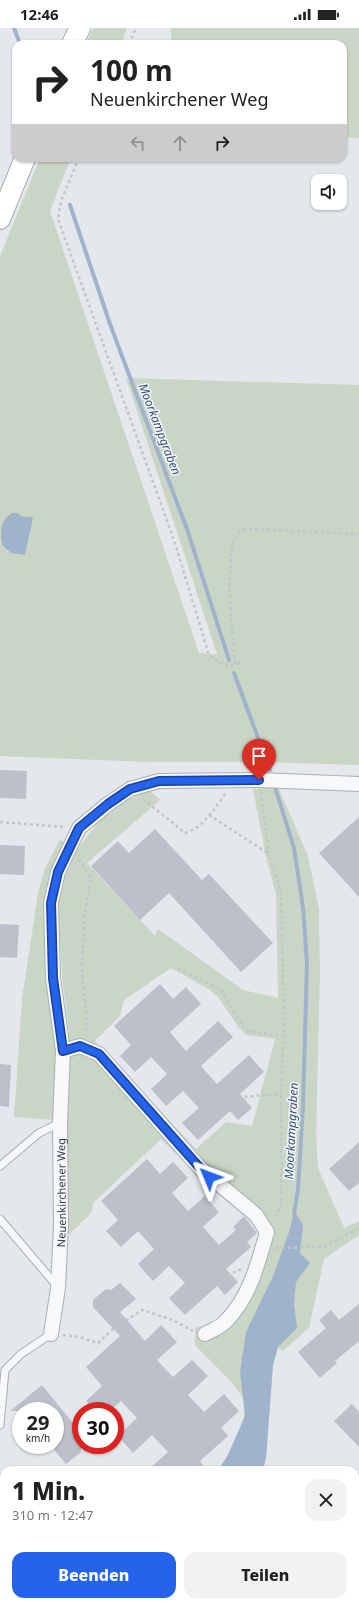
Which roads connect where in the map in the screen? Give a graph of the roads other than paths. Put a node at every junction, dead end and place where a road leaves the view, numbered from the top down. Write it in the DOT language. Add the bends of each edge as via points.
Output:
graph roads {
  1 [pos="80,28"];
  2 [pos="74,40"];
  3 [pos="23,162"];
  4 [pos="0,219"];
  5 [pos="359,784"];
  6 [pos="63,1051"];
  7 [pos="60,1123"];
  8 [pos="0,1166"];
  9 [pos="0,1219"];
  10 [pos="58,1288"];
  11 [pos="51,1334"];
  12 [pos="205,1334"];
  13 [pos="0,1425"];
  1 -- 2 [label="main road"];
  3 -- 4 [label="main road"];
  5 -- 6 [label="street, Neuenkirchener Weg" via="259,780 159,781 130,789 79,828 58,872 51,903 53,978"];
  6 -- 7 [label="street, Neuenkirchener Weg"];
  6 -- 12 [label="street" via="80,1046 99,1054 200,1168 256,1215 267,1232 254,1276 236,1308 226,1322"];
  7 -- 8 [label="lane" via="39,1132"];
  7 -- 10 [label="street, Neuenkirchener Weg" via="61,1226"];
  9 -- 10 [label="lane"];
  10 -- 11 [label="street, Neuenkirchener Weg"];
  11 -- 13 [label="lane" via="21,1354 5,1370"];
}
